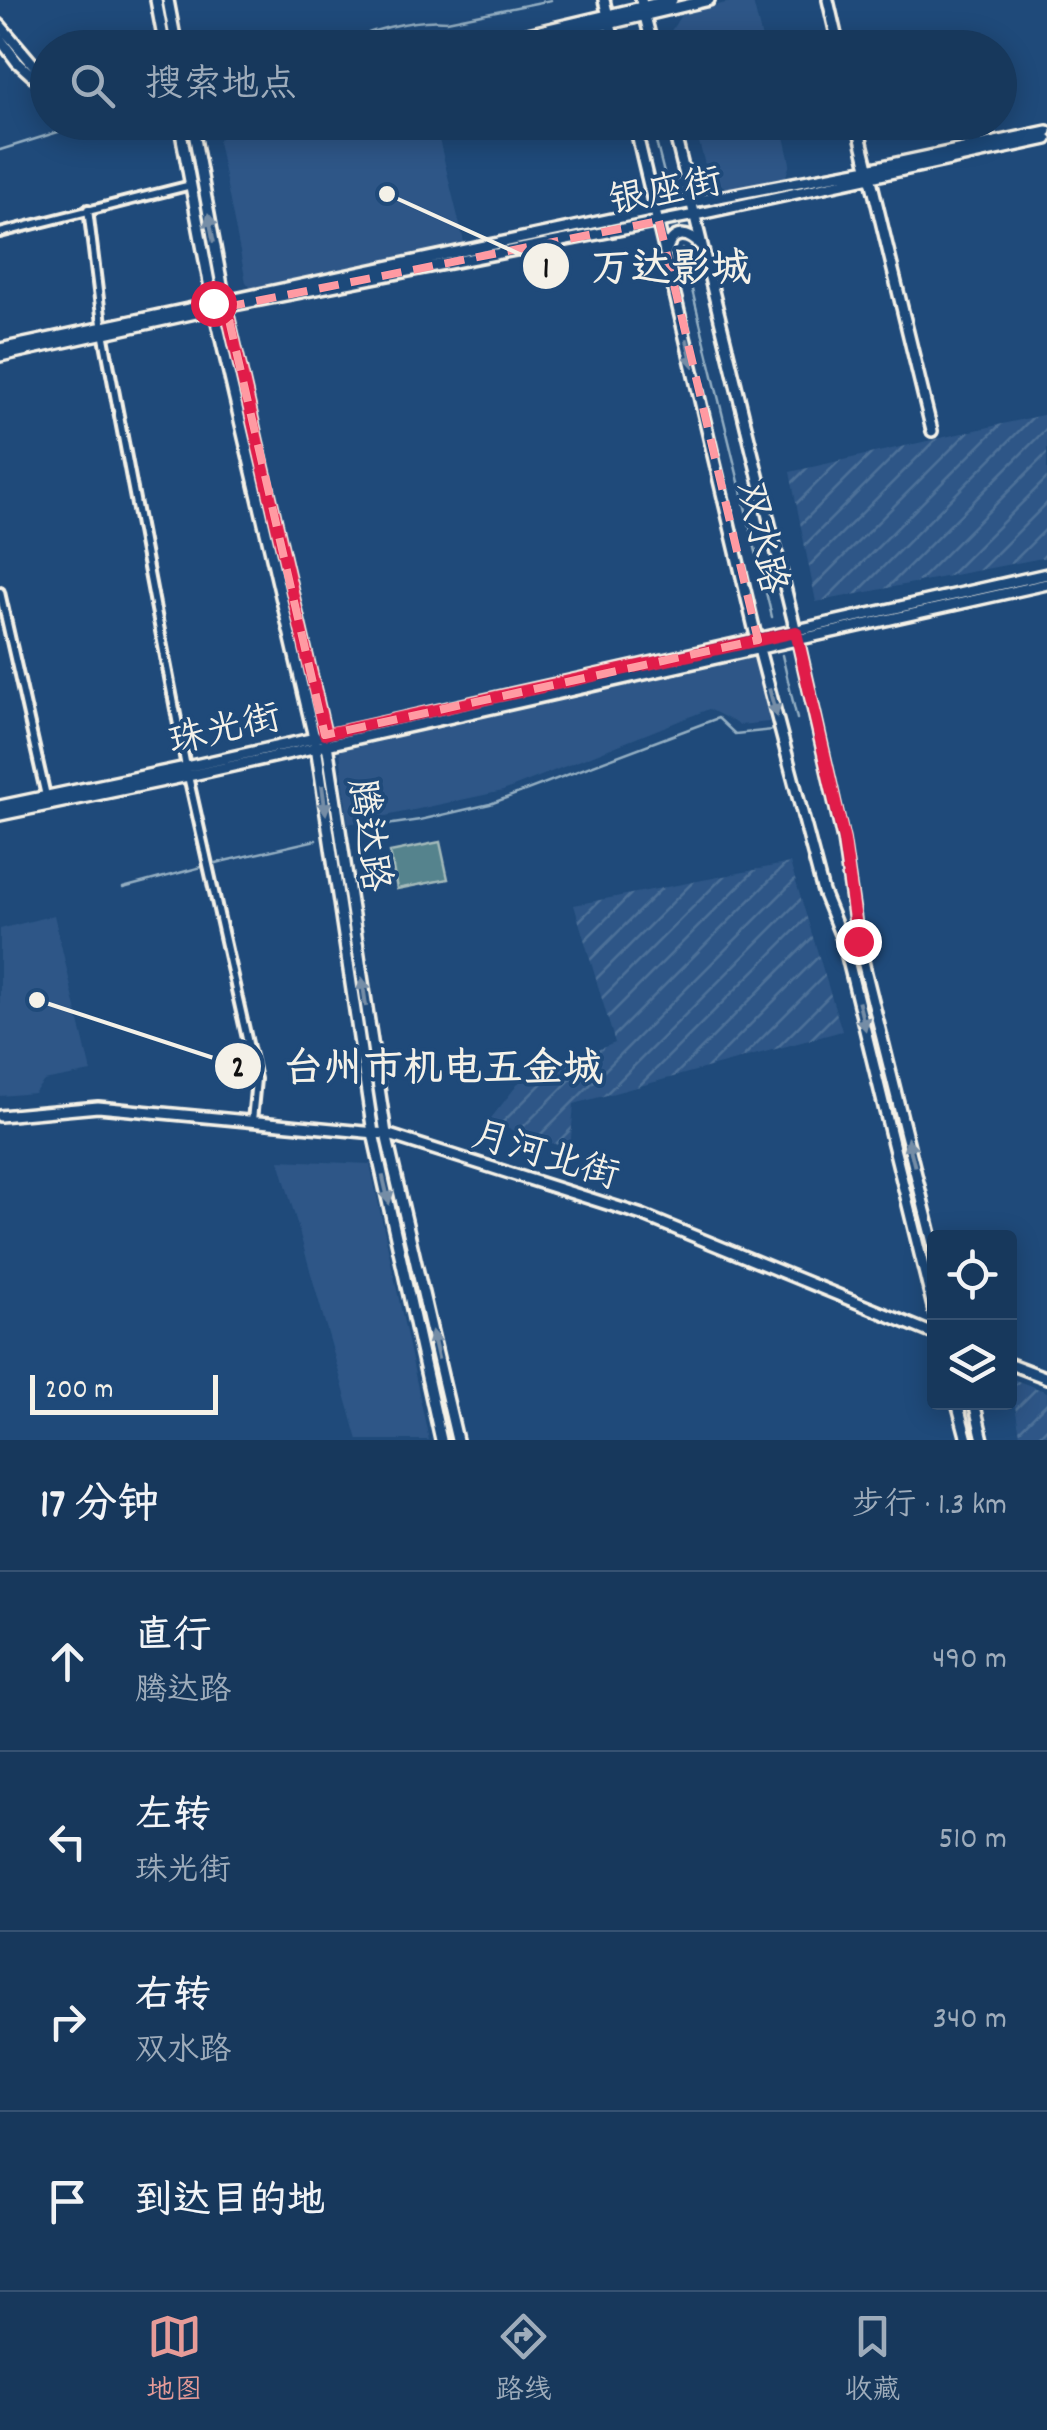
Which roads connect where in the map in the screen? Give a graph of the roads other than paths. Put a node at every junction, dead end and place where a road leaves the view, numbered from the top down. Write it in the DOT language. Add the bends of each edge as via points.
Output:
graph roads {
  1 [pos="156,0"];
  2 [pos="168,0"];
  3 [pos="605,0"];
  4 [pos="672,0"];
  5 [pos="709,0"];
  6 [pos="828,0"];
  7 [pos="641,6"];
  8 [pos="609,19"];
  9 [pos="0,25"];
  10 [pos="162,30"];
  11 [pos="174,30"];
  12 [pos="556,30"];
  13 [pos="571,30"];
  14 [pos="612,30"];
  15 [pos="835,30"];
  16 [pos="0,40"];
  17 [pos="30,61"];
  18 [pos="30,73"];
  19 [pos="1047,131"];
  20 [pos="1017,138"];
  21 [pos="1047,139"];
  22 [pos="187,140"];
  23 [pos="189,140"];
  24 [pos="639,140"];
  25 [pos="677,140"];
  26 [pos="861,140"];
  27 [pos="1008,140"];
  28 [pos="868,172"];
  29 [pos="686,177"];
  30 [pos="191,185"];
  31 [pos="651,187"];
  32 [pos="692,202"];
  33 [pos="88,209"];
  34 [pos="695,215"];
  35 [pos="658,216"];
  36 [pos="0,233"];
  37 [pos="703,248"];
  38 [pos="666,252"];
  39 [pos="226,304"];
  40 [pos="214,306"];
  41 [pos="103,329"];
  42 [pos="0,352"];
  43 [pos="932,432"];
  44 [pos="1047,574"];
  45 [pos="1047,584"];
  46 [pos="0,592"];
  47 [pos="797,636"];
  48 [pos="759,645"];
  49 [pos="326,739"];
  50 [pos="315,742"];
  51 [pos="187,772"];
  52 [pos="46,796"];
  53 [pos="0,806"];
  54 [pos="0,815"];
  55 [pos="0,1116"];
  56 [pos="252,1121"];
  57 [pos="373,1133"];
  58 [pos="386,1134"];
  59 [pos="930,1230"];
  60 [pos="927,1282"];
  61 [pos="927,1331"];
  62 [pos="1017,1367"];
  63 [pos="1047,1378"];
  64 [pos="959,1410"];
  65 [pos="976,1410"];
  66 [pos="441,1440"];
  67 [pos="457,1440"];
  68 [pos="966,1440"];
  69 [pos="983,1440"];
  1 -- 10 [label="main road"];
  2 -- 11 [label="main road"];
  3 -- 7 [label="main road" via="618,8"];
  3 -- 8 [label="main road"];
  4 -- 7 [label="main road"];
  5 -- 7 [label="main road"];
  6 -- 15 [label="main road"];
  7 -- 8 [label="main road"];
  8 -- 12 [label="main road"];
  8 -- 13 [label="main road"];
  8 -- 14 [label="main road"];
  9 -- 17 [label="main road"];
  16 -- 18 [label="main road"];
  19 -- 20 [label="main road, 银座街"];
  21 -- 28 [label="main road, 银座街"];
  22 -- 30 [label="main road, 腾达路"];
  39 -- 23 [label="main road, 腾达路, one-way"];
  24 -- 31 [label="main road, 双水路"];
  25 -- 29 [label="main road, 双水路"];
  26 -- 28 [label="main road"];
  27 -- 28 [label="main road, 银座街"];
  28 -- 32 [label="main road, 银座街"];
  28 -- 34 [label="main road, 银座街"];
  28 -- 43 [label="main road"];
  29 -- 31 [label="main road" via="676,188"];
  29 -- 32 [label="main road, 双水路"];
  30 -- 33 [label="street"];
  30 -- 40 [label="main road, 腾达路"];
  31 -- 35 [label="main road, 双水路"];
  32 -- 34 [label="main road, 双水路"];
  32 -- 35 [label="main road, 银座街"];
  33 -- 36 [label="street"];
  33 -- 41 [label="street"];
  34 -- 35 [label="main road, 银座街"];
  34 -- 37 [label="main road, 双水路"];
  35 -- 38 [label="main road, 双水路"];
  35 -- 39 [label="main road, 银座街"];
  37 -- 38 [label="main road" via="685,234"];
  37 -- 47 [label="main road, 双水路"];
  38 -- 48 [label="main road, 双水路, one-way"];
  39 -- 40 [label="main road, 银座街"];
  39 -- 49 [label="main road, 腾达路"];
  40 -- 41 [label="main road, 银座街"];
  40 -- 50 [label="main road, 腾达路"];
  41 -- 42 [label="main road, 银座街"];
  41 -- 51 [label="street"];
  44 -- 47 [label="main road, 珠光街"];
  45 -- 47 [label="main road, 珠光街"];
  46 -- 52 [label="street"];
  47 -- 48 [label="main road, 珠光街"];
  59 -- 47 [label="main road, 双水路, one-way" via="858,941 844,840"];
  48 -- 49 [label="main road, 珠光街"];
  48 -- 60 [label="main road, 双水路, one-way" via="823,892 844,944"];
  49 -- 50 [label="main road, 珠光街"];
  58 -- 49 [label="main road, 腾达路, one-way"];
  50 -- 51 [label="main road, 珠光街"];
  50 -- 57 [label="main road, 腾达路, one-way"];
  51 -- 52 [label="main road, 珠光街"];
  51 -- 54 [label="main road, 珠光街"];
  51 -- 56 [label="street" via="256,1080"];
  52 -- 53 [label="main road, 珠光街"];
  55 -- 56 [label="main road, 月河北街" via="98,1107"];
  56 -- 57 [label="main road, 月河北街"];
  57 -- 58 [label="main road, 月河北街"];
  57 -- 66 [label="main road, 腾达路, one-way"];
  58 -- 61 [label="main road, 月河北街" via="642,1215"];
  67 -- 58 [label="main road, 腾达路, one-way"];
  62 -- 63 [label="main road"];
  64 -- 68 [label="main road"];
  65 -- 69 [label="main road"];
}
